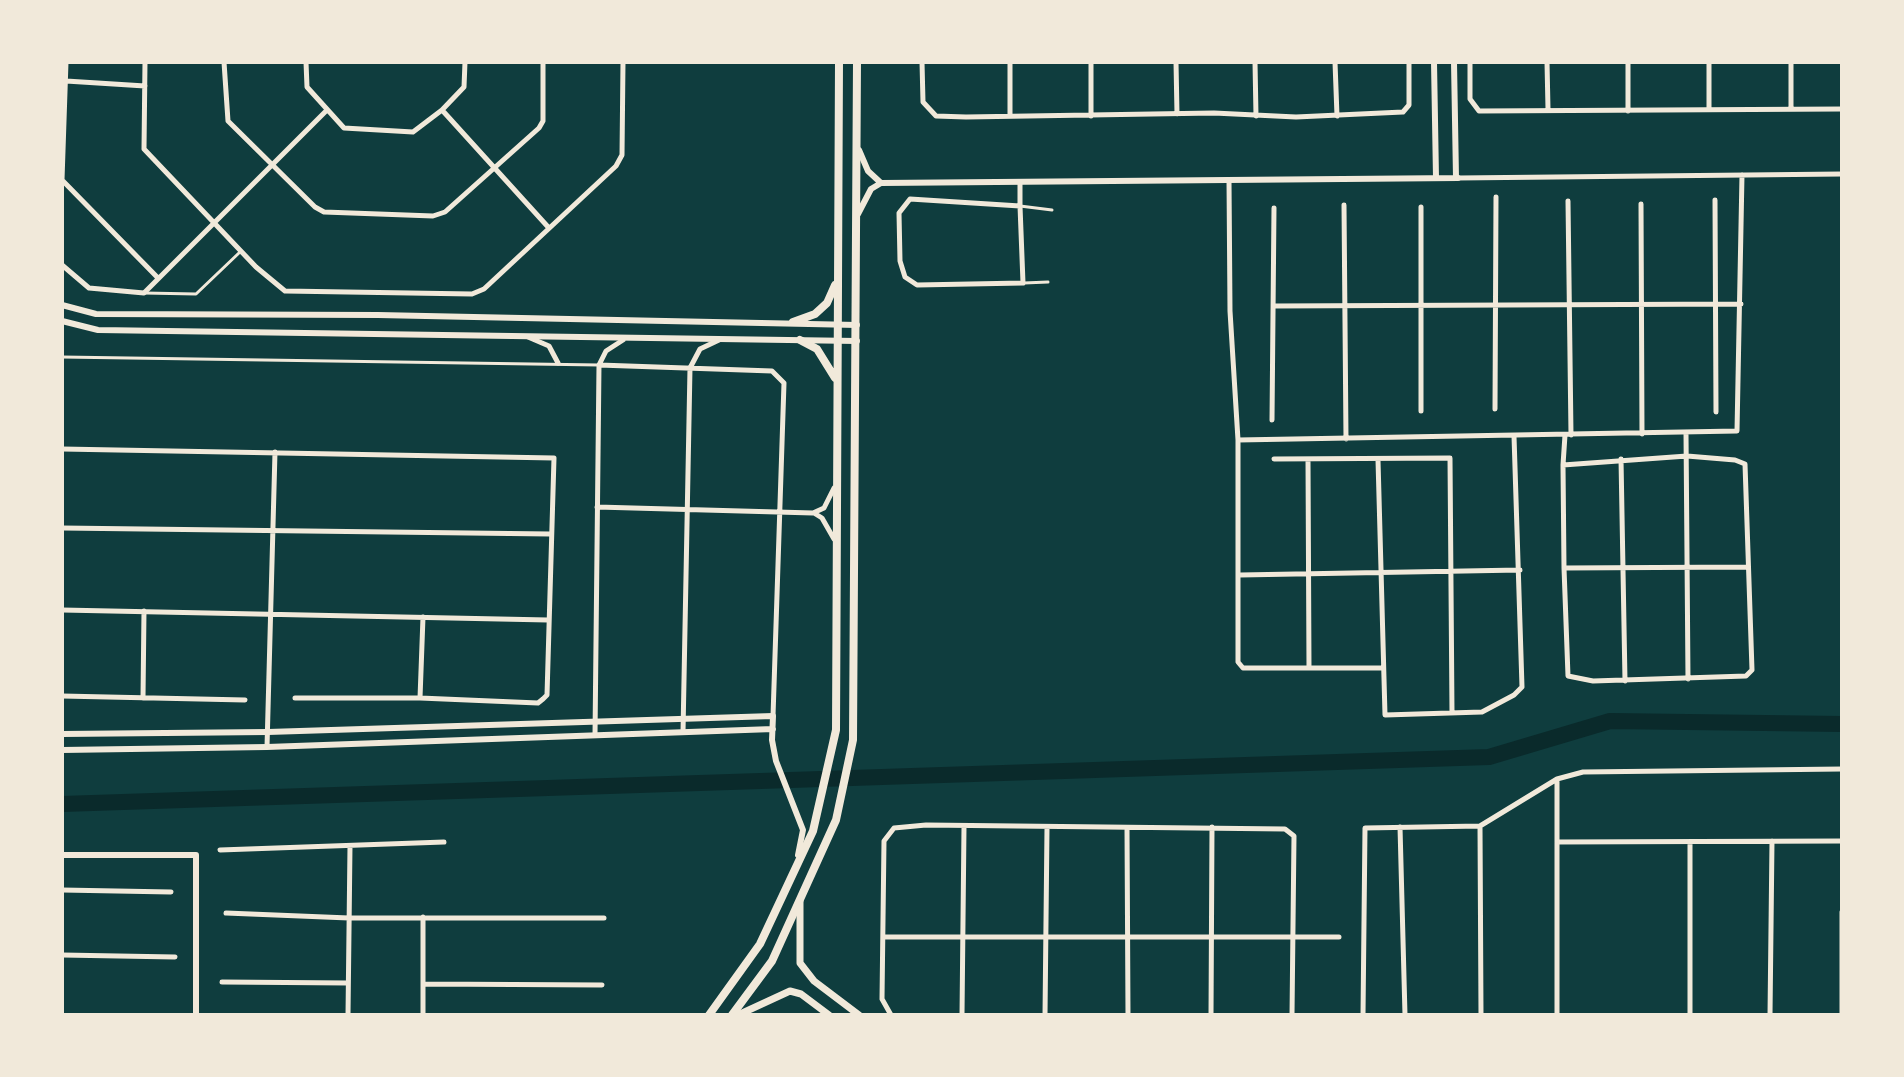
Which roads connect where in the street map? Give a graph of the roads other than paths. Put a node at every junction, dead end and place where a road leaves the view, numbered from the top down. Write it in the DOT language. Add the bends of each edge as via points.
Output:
graph roads {
  1 [pos="66,62"];
  2 [pos="145,62"];
  3 [pos="224,62"];
  4 [pos="306,62"];
  5 [pos="465,62"];
  6 [pos="543,62"];
  7 [pos="623,62"];
  8 [pos="839,62"];
  9 [pos="857,62"];
  10 [pos="922,62"];
  11 [pos="1010,62"];
  12 [pos="1091,62"];
  13 [pos="1176,62"];
  14 [pos="1255,62"];
  15 [pos="1335,62"];
  16 [pos="1409,62"];
  17 [pos="1434,62"];
  18 [pos="1454,62"];
  19 [pos="1470,62"];
  20 [pos="1547,62"];
  21 [pos="1628,62"];
  22 [pos="1709,62"];
  23 [pos="1791,62"];
  24 [pos="66,81"];
  25 [pos="145,86"];
  26 [pos="1548,109"];
  27 [pos="1709,109"];
  28 [pos="1791,109"];
  29 [pos="1842,109"];
  30 [pos="327,110"];
  31 [pos="442,110"];
  32 [pos="1628,111"];
  33 [pos="1177,114"];
  34 [pos="1010,116"];
  35 [pos="1091,116"];
  36 [pos="1256,116"];
  37 [pos="1337,116"];
  38 [pos="857,144"];
  39 [pos="270,166"];
  40 [pos="495,168"];
  41 [pos="1842,174"];
  42 [pos="1742,175"];
  43 [pos="1436,178"];
  44 [pos="1457,178"];
  45 [pos="1229,180"];
  46 [pos="1020,181"];
  47 [pos="881,183"];
  48 [pos="1496,197"];
  49 [pos="1715,200"];
  50 [pos="1568,201"];
  51 [pos="1641,204"];
  52 [pos="1344,205"];
  53 [pos="1020,206"];
  54 [pos="1421,207"];
  55 [pos="1274,208"];
  56 [pos="1052,210"];
  57 [pos="856,219"];
  58 [pos="213,222"];
  59 [pos="549,228"];
  60 [pos="241,251"];
  61 [pos="62,265"];
  62 [pos="838,274"];
  63 [pos="158,278"];
  64 [pos="1048,282"];
  65 [pos="1023,283"];
  66 [pos="144,293"];
  67 [pos="1641,304"];
  68 [pos="1741,304"];
  69 [pos="62,305"];
  70 [pos="1570,305"];
  71 [pos="1716,305"];
  72 [pos="1274,306"];
  73 [pos="1421,306"];
  74 [pos="1496,306"];
  75 [pos="1346,307"];
  76 [pos="62,321"];
  77 [pos="793,322"];
  78 [pos="837,324"];
  79 [pos="857,325"];
  80 [pos="528,337"];
  81 [pos="631,338"];
  82 [pos="723,339"];
  83 [pos="800,340"];
  84 [pos="836,341"];
  85 [pos="858,341"];
  86 [pos="62,357"];
  87 [pos="558,363"];
  88 [pos="599,365"];
  89 [pos="690,368"];
  90 [pos="837,382"];
  91 [pos="1495,409"];
  92 [pos="1421,411"];
  93 [pos="1716,412"];
  94 [pos="1272,420"];
  95 [pos="1686,433"];
  96 [pos="1642,434"];
  97 [pos="1568,435"];
  98 [pos="1514,436"];
  99 [pos="1346,439"];
  100 [pos="1238,440"];
  101 [pos="62,449"];
  102 [pos="275,452"];
  103 [pos="1687,456"];
  104 [pos="1274,459"];
  105 [pos="1621,459"];
  106 [pos="1308,460"];
  107 [pos="1378,460"];
  108 [pos="1563,465"];
  109 [pos="836,483"];
  110 [pos="597,507"];
  111 [pos="687,509"];
  112 [pos="778,512"];
  113 [pos="813,513"];
  114 [pos="62,528"];
  115 [pos="273,530"];
  116 [pos="550,534"];
  117 [pos="836,543"];
  118 [pos="1747,567"];
  119 [pos="1564,568"];
  120 [pos="1623,568"];
  121 [pos="1687,568"];
  122 [pos="1520,570"];
  123 [pos="1451,572"];
  124 [pos="1381,573"];
  125 [pos="1310,574"];
  126 [pos="1240,575"];
  127 [pos="62,610"];
  128 [pos="144,611"];
  129 [pos="271,615"];
  130 [pos="423,617"];
  131 [pos="548,620"];
  132 [pos="1309,668"];
  133 [pos="1381,668"];
  134 [pos="1688,679"];
  135 [pos="1625,681"];
  136 [pos="62,696"];
  137 [pos="143,698"];
  138 [pos="295,698"];
  139 [pos="420,698"];
  140 [pos="245,700"];
  141 [pos="1452,713"];
  142 [pos="773,716"];
  143 [pos="683,719"];
  144 [pos="595,722"];
  145 [pos="773,729"];
  146 [pos="268,732"];
  147 [pos="683,732"];
  148 [pos="62,734"];
  149 [pos="595,735"];
  150 [pos="267,747"];
  151 [pos="62,750"];
  152 [pos="1842,769"];
  153 [pos="1557,779"];
  154 [pos="1480,826"];
  155 [pos="964,827"];
  156 [pos="1212,827"];
  157 [pos="1400,827"];
  158 [pos="1047,828"];
  159 [pos="1127,828"];
  160 [pos="1772,841"];
  161 [pos="1842,841"];
  162 [pos="444,842"];
  163 [pos="1557,842"];
  164 [pos="1690,842"];
  165 [pos="350,846"];
  166 [pos="220,850"];
  167 [pos="62,855"];
  168 [pos="794,874"];
  169 [pos="62,890"];
  170 [pos="171,892"];
  171 [pos="800,900"];
  172 [pos="1842,912"];
  173 [pos="226,913"];
  174 [pos="423,917"];
  175 [pos="349,918"];
  176 [pos="604,918"];
  177 [pos="1043,935"];
  178 [pos="1130,935"];
  179 [pos="1213,935"];
  180 [pos="962,936"];
  181 [pos="1292,936"];
  182 [pos="884,937"];
  183 [pos="1339,937"];
  184 [pos="62,955"];
  185 [pos="175,957"];
  186 [pos="222,982"];
  187 [pos="348,983"];
  188 [pos="423,984"];
  189 [pos="602,985"];
  190 [pos="196,1015"];
  191 [pos="348,1015"];
  192 [pos="423,1015"];
  193 [pos="709,1015"];
  194 [pos="735,1015"];
  195 [pos="829,1015"];
  196 [pos="859,1015"];
  197 [pos="891,1015"];
  198 [pos="962,1015"];
  199 [pos="1045,1015"];
  200 [pos="1128,1015"];
  201 [pos="1211,1015"];
  202 [pos="1292,1015"];
  203 [pos="1363,1015"];
  204 [pos="1405,1015"];
  205 [pos="1481,1015"];
  206 [pos="1557,1015"];
  207 [pos="1690,1015"];
  208 [pos="1770,1015"];
  209 [pos="1842,1015"];
  1 -- 24 [label="street"];
  2 -- 25 [label="street"];
  3 -- 39 [label="street" via="228,121"];
  4 -- 30 [label="street" via="307,87"];
  5 -- 31 [label="street" via="464,87"];
  6 -- 40 [label="street" via="543,121"];
  7 -- 59 [label="street" via="622,155"];
  8 -- 62 [label="main road"];
  9 -- 38 [label="main road"];
  10 -- 34 [label="street" via="923,102 932,114"];
  11 -- 34 [label="street"];
  12 -- 35 [label="street"];
  13 -- 33 [label="street"];
  14 -- 36 [label="street"];
  15 -- 37 [label="street"];
  16 -- 37 [label="street" via="1409,105 1403,112"];
  17 -- 43 [label="street"];
  18 -- 44 [label="street"];
  19 -- 26 [label="street" via="1470,99 1479,111"];
  20 -- 26 [label="street"];
  21 -- 32 [label="street"];
  22 -- 27 [label="street"];
  23 -- 28 [label="street"];
  24 -- 25 [label="street"];
  24 -- 63 [label="street" via="65,185"];
  25 -- 58 [label="street" via="144,149"];
  26 -- 32 [label="street"];
  27 -- 28 [label="street"];
  27 -- 32 [label="street"];
  28 -- 29 [label="street"];
  30 -- 31 [label="street" via="349,130 413,132"];
  30 -- 39 [label="street"];
  31 -- 40 [label="street"];
  33 -- 35 [label="street"];
  33 -- 36 [label="street"];
  34 -- 35 [label="street"];
  36 -- 37 [label="street"];
  38 -- 47 [label="street" via="868,171"];
  38 -- 57 [label="main road"];
  39 -- 40 [label="street" via="324,212 433,216 445,212"];
  39 -- 58 [label="street"];
  40 -- 59 [label="street"];
  41 -- 42 [label="street"];
  42 -- 44 [label="street"];
  42 -- 68 [label="street"];
  43 -- 44 [label="street"];
  43 -- 45 [label="street"];
  45 -- 46 [label="street"];
  45 -- 100 [label="street"];
  46 -- 47 [label="street"];
  46 -- 53 [label="street"];
  47 -- 57 [label="street" via="871,189"];
  48 -- 74 [label="street"];
  49 -- 71 [label="street"];
  50 -- 70 [label="street"];
  51 -- 67 [label="street"];
  52 -- 75 [label="street"];
  53 -- 56 [label="lane"];
  53 -- 65 [label="street"];
  53 -- 65 [label="street" via="910,199 899,213 900,261 905,277 917,285"];
  54 -- 73 [label="street"];
  55 -- 72 [label="street"];
  57 -- 79 [label="main road"];
  58 -- 60 [label="street"];
  58 -- 63 [label="street"];
  59 -- 60 [label="street" via="484,289 472,294 285,291"];
  60 -- 66 [label="lane" via="196,294"];
  61 -- 66 [label="street" via="89,288"];
  62 -- 77 [label="main road" via="827,303"];
  62 -- 78 [label="main road"];
  63 -- 66 [label="street"];
  64 -- 65 [label="lane"];
  67 -- 70 [label="street"];
  67 -- 71 [label="street"];
  67 -- 96 [label="street"];
  68 -- 71 [label="street"];
  68 -- 95 [label="street" via="1737,431"];
  69 -- 77 [label="street" via="96,314"];
  70 -- 74 [label="street"];
  70 -- 97 [label="street"];
  71 -- 93 [label="street"];
  72 -- 75 [label="street"];
  72 -- 94 [label="street"];
  73 -- 74 [label="street"];
  73 -- 75 [label="street"];
  73 -- 92 [label="street"];
  74 -- 91 [label="street"];
  75 -- 99 [label="street"];
  76 -- 80 [label="street" via="98,330"];
  77 -- 78 [label="street"];
  78 -- 79 [label="street"];
  78 -- 84 [label="main road"];
  79 -- 85 [label="main road"];
  80 -- 81 [label="street"];
  80 -- 87 [label="street" via="549,346"];
  81 -- 82 [label="street"];
  81 -- 88 [label="street" via="612,345"];
  82 -- 83 [label="street"];
  82 -- 89 [label="street" via="700,349"];
  83 -- 84 [label="street"];
  83 -- 90 [label="main road" via="817,349"];
  84 -- 85 [label="street"];
  84 -- 90 [label="main road"];
  85 -- 171 [label="main road" via="853,740 836,820"];
  86 -- 87 [label="lane"];
  87 -- 88 [label="lane"];
  88 -- 89 [label="street"];
  88 -- 110 [label="street"];
  89 -- 111 [label="street"];
  89 -- 112 [label="street" via="772,371 784,383"];
  90 -- 109 [label="main road"];
  95 -- 96 [label="street"];
  95 -- 103 [label="street"];
  96 -- 97 [label="street"];
  97 -- 98 [label="street"];
  97 -- 108 [label="street"];
  98 -- 99 [label="street"];
  98 -- 122 [label="street"];
  99 -- 100 [label="street"];
  100 -- 126 [label="street"];
  101 -- 102 [label="street"];
  102 -- 115 [label="street"];
  102 -- 116 [label="street" via="554,458"];
  103 -- 105 [label="street"];
  103 -- 118 [label="street" via="1745,464"];
  103 -- 121 [label="street"];
  104 -- 106 [label="street"];
  105 -- 108 [label="street"];
  105 -- 120 [label="street"];
  106 -- 107 [label="street"];
  106 -- 125 [label="street"];
  107 -- 123 [label="street" via="1450,458"];
  107 -- 124 [label="street"];
  108 -- 119 [label="street"];
  109 -- 113 [label="street" via="824,508"];
  109 -- 117 [label="main road"];
  110 -- 111 [label="street"];
  110 -- 144 [label="street"];
  111 -- 112 [label="street"];
  111 -- 143 [label="street"];
  112 -- 113 [label="street"];
  112 -- 142 [label="street"];
  113 -- 117 [label="street" via="822,518"];
  114 -- 115 [label="street"];
  115 -- 116 [label="street"];
  115 -- 129 [label="street"];
  116 -- 131 [label="street"];
  117 -- 168 [label="main road" via="836,730 813,831"];
  118 -- 121 [label="street"];
  118 -- 134 [label="street" via="1752,670 1746,676"];
  119 -- 120 [label="street"];
  119 -- 135 [label="street" via="1568,676"];
  120 -- 121 [label="street"];
  120 -- 135 [label="street"];
  121 -- 134 [label="street"];
  122 -- 123 [label="street"];
  122 -- 141 [label="street" via="1522,687 1482,712"];
  123 -- 124 [label="street"];
  123 -- 141 [label="street"];
  124 -- 125 [label="street"];
  124 -- 133 [label="street"];
  125 -- 126 [label="street"];
  125 -- 132 [label="street"];
  126 -- 132 [label="street" via="1240,666"];
  127 -- 128 [label="street"];
  128 -- 129 [label="street"];
  128 -- 137 [label="street"];
  129 -- 130 [label="street"];
  129 -- 146 [label="street"];
  130 -- 131 [label="street"];
  130 -- 139 [label="street"];
  131 -- 139 [label="street" via="547,695 538,703"];
  132 -- 133 [label="street"];
  133 -- 141 [label="street" via="1385,715"];
  134 -- 135 [label="street"];
  136 -- 137 [label="street"];
  137 -- 140 [label="street"];
  138 -- 139 [label="street"];
  142 -- 143 [label="street"];
  142 -- 145 [label="street"];
  143 -- 144 [label="street"];
  143 -- 147 [label="street"];
  144 -- 146 [label="street"];
  144 -- 149 [label="street"];
  145 -- 147 [label="street"];
  145 -- 168 [label="street" via="776,761 803,830"];
  146 -- 148 [label="street"];
  146 -- 150 [label="street"];
  147 -- 149 [label="street"];
  149 -- 150 [label="street"];
  150 -- 151 [label="street"];
  152 -- 153 [label="street" via="1611,769"];
  153 -- 154 [label="street"];
  153 -- 163 [label="street"];
  154 -- 157 [label="street"];
  154 -- 205 [label="street"];
  155 -- 158 [label="street"];
  155 -- 180 [label="street"];
  155 -- 182 [label="street" via="897,828 886,834"];
  156 -- 159 [label="street"];
  156 -- 179 [label="street"];
  156 -- 181 [label="street" via="1278,828 1294,836"];
  157 -- 203 [label="street" via="1363,830"];
  157 -- 204 [label="street"];
  158 -- 159 [label="street"];
  158 -- 177 [label="street"];
  159 -- 178 [label="street"];
  160 -- 161 [label="street"];
  160 -- 164 [label="street"];
  160 -- 208 [label="street"];
  162 -- 165 [label="street"];
  163 -- 164 [label="street"];
  163 -- 206 [label="street"];
  164 -- 207 [label="street"];
  165 -- 166 [label="street"];
  165 -- 175 [label="street"];
  167 -- 190 [label="street" via="196,855"];
  168 -- 193 [label="main road" via="760,944"];
  169 -- 170 [label="street"];
  171 -- 194 [label="main road" via="772,961"];
  171 -- 196 [label="main road" via="800,963 814,981"];
  172 -- 209 [label="street"];
  173 -- 175 [label="street"];
  174 -- 175 [label="street"];
  174 -- 176 [label="street"];
  174 -- 188 [label="street"];
  175 -- 187 [label="street"];
  177 -- 178 [label="street"];
  177 -- 180 [label="street"];
  177 -- 199 [label="street"];
  178 -- 179 [label="street"];
  178 -- 200 [label="street"];
  179 -- 181 [label="street"];
  179 -- 201 [label="street"];
  180 -- 182 [label="street"];
  180 -- 198 [label="street"];
  181 -- 183 [label="street"];
  181 -- 202 [label="street"];
  182 -- 197 [label="street" via="882,999"];
  184 -- 185 [label="street"];
  186 -- 187 [label="street"];
  187 -- 191 [label="street"];
  188 -- 189 [label="street"];
  188 -- 192 [label="street"];
  194 -- 195 [label="main road" via="790,991"];
}
